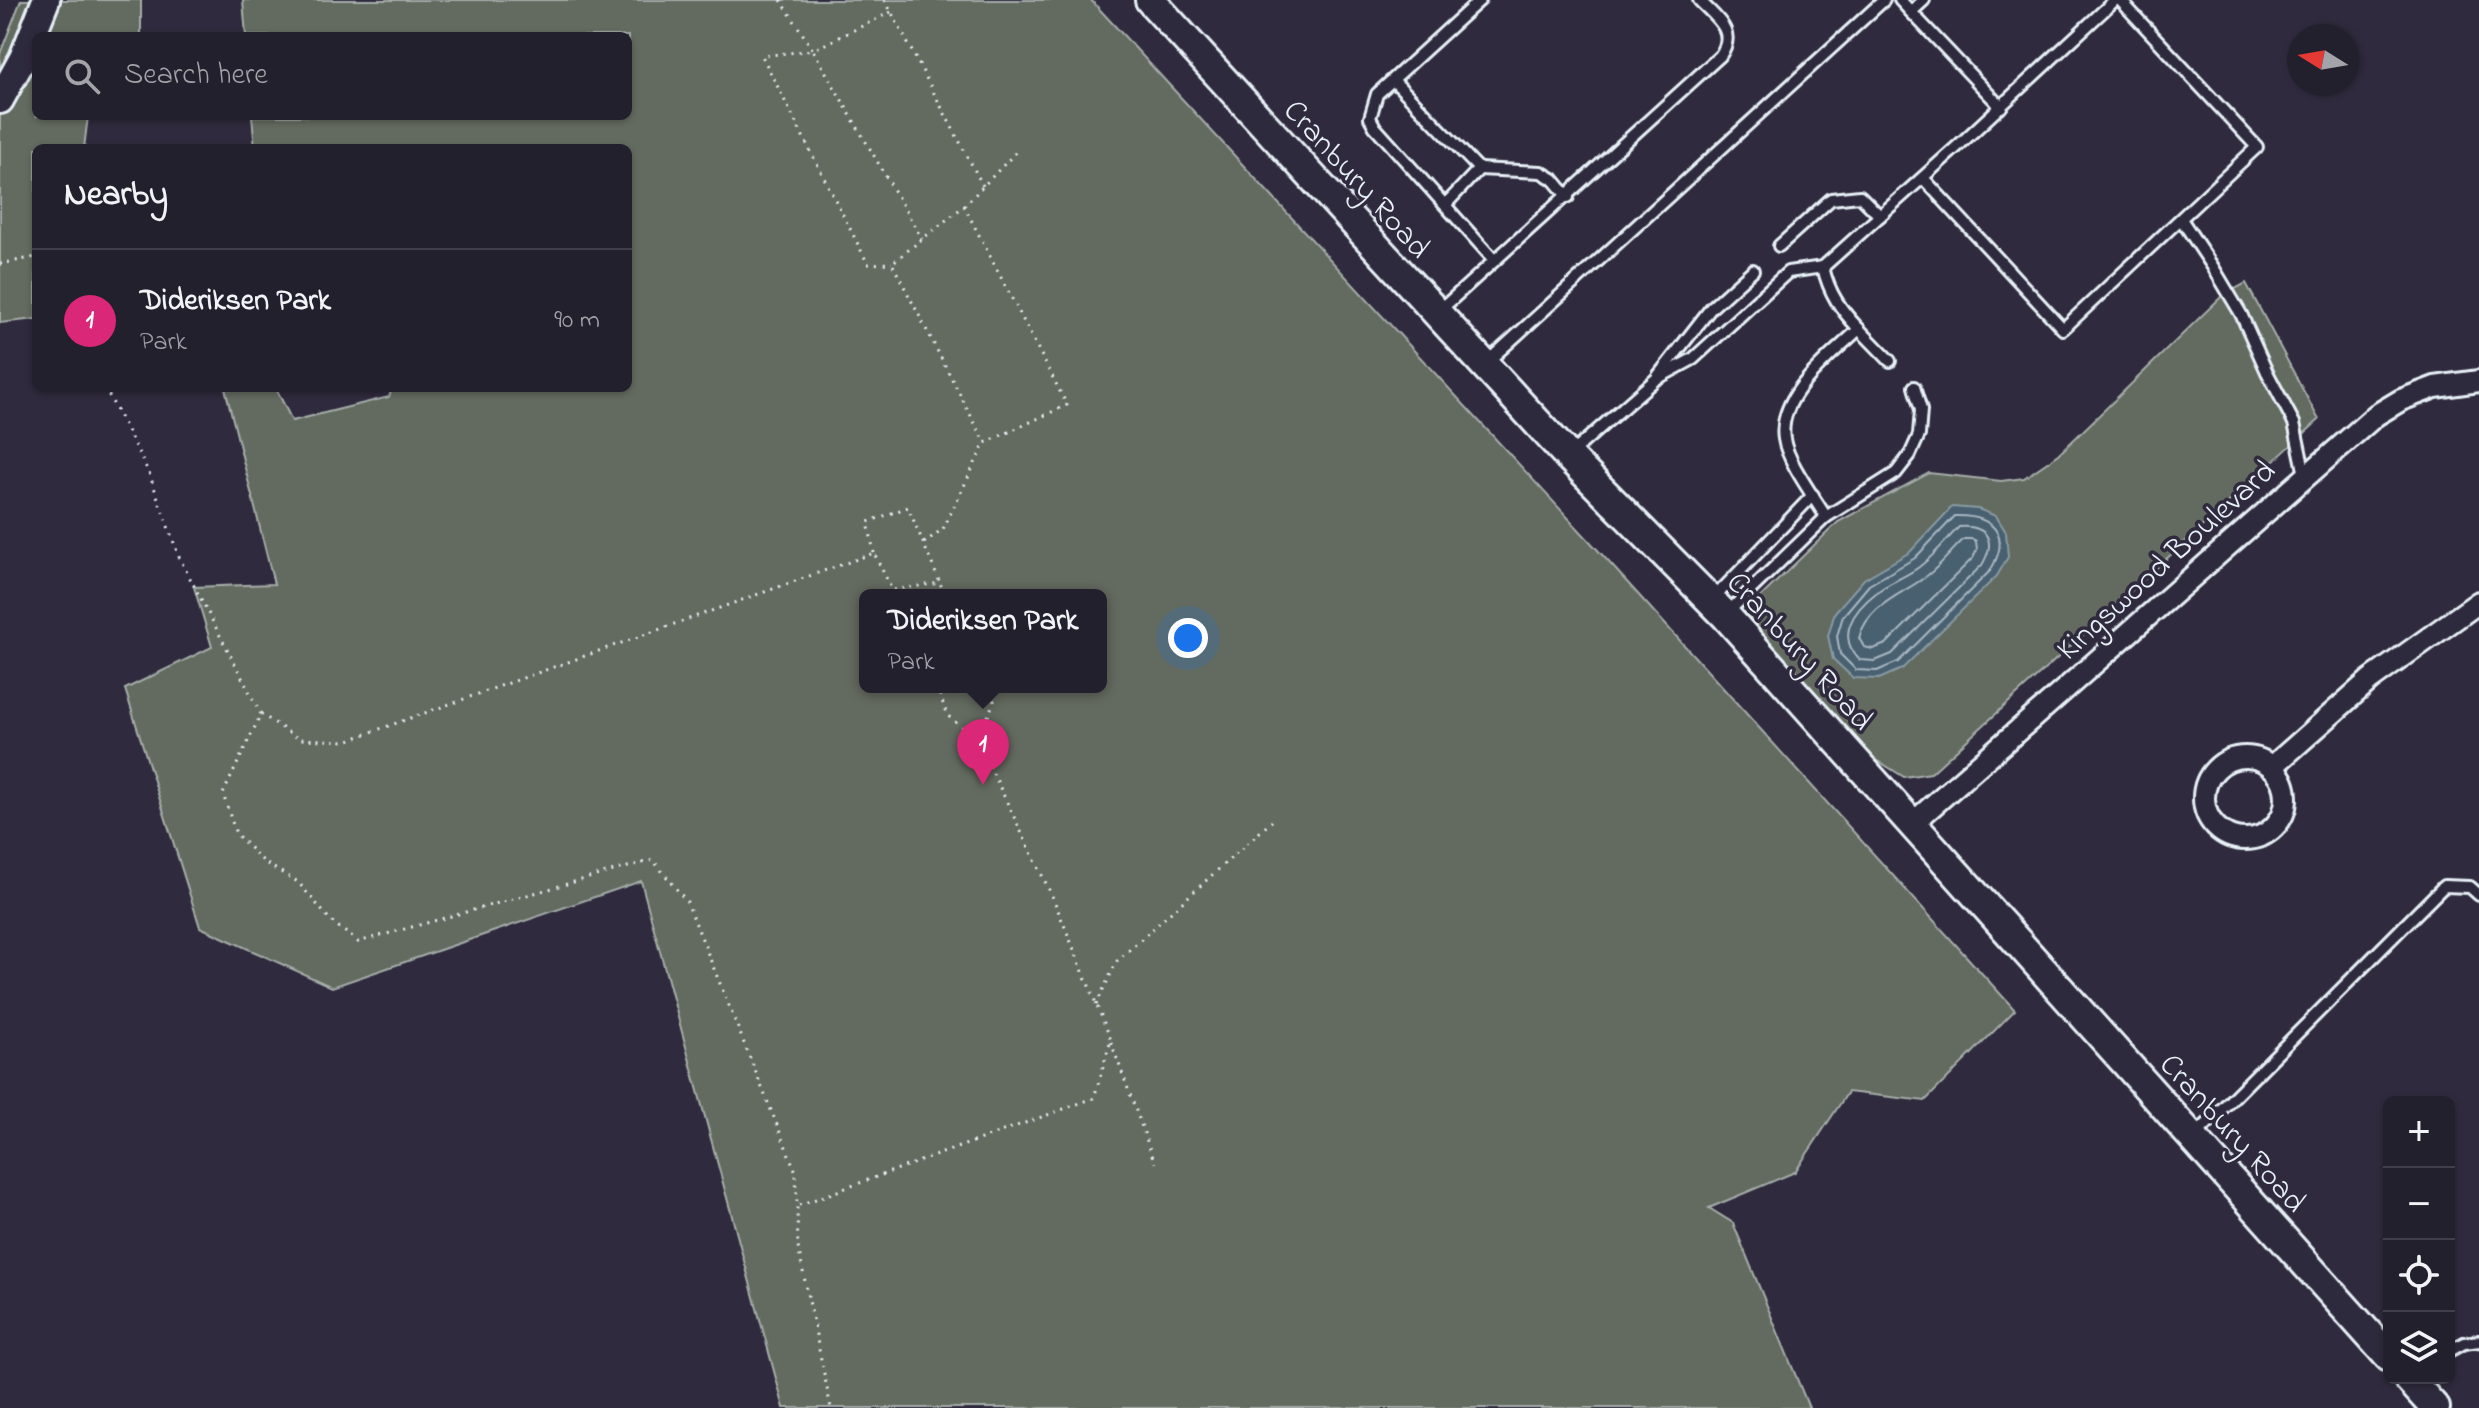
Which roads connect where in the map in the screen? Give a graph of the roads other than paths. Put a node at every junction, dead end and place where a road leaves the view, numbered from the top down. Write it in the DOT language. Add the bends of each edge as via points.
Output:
graph roads {
  1 [pos="46,0"];
  2 [pos="1150,0"];
  3 [pos="1480,0"];
  4 [pos="1699,0"];
  5 [pos="1884,0"];
  6 [pos="1900,0"];
  7 [pos="1924,0"];
  8 [pos="2118,0"];
  9 [pos="1911,12"];
  10 [pos="33,32"];
  11 [pos="32,35"];
  12 [pos="1393,80"];
  13 [pos="0,100"];
  14 [pos="2001,107"];
  15 [pos="1479,169"];
  16 [pos="1923,178"];
  17 [pos="1568,197"];
  18 [pos="1446,204"];
  19 [pos="1880,216"];
  20 [pos="2181,219"];
  21 [pos="1779,246"];
  22 [pos="1494,260"];
  23 [pos="1823,267"];
  24 [pos="1753,270"];
  25 [pos="1436,314"];
  26 [pos="1859,329"];
  27 [pos="1890,361"];
  28 [pos="1483,365"];
  29 [pos="1656,379"];
  30 [pos="2479,381"];
  31 [pos="1914,387"];
  32 [pos="1568,456"];
  33 [pos="2305,475"];
  34 [pos="1813,495"];
  35 [pos="1826,517"];
  36 [pos="2479,602"];
  37 [pos="1718,607"];
  38 [pos="2272,767"];
  39 [pos="1913,823"];
  40 [pos="2479,895"];
  41 [pos="2194,1137"];
  42 [pos="2479,1341"];
  43 [pos="2455,1348"];
  44 [pos="2383,1350"];
  45 [pos="2416,1384"];
  46 [pos="2435,1408"];
  1 -- 10 [label="street"];
  2 -- 25 [label="main road, Cranbury Road"];
  3 -- 12 [label="lane"];
  4 -- 17 [label="lane" via="1726,30 1726,47"];
  5 -- 28 [label="lane"];
  6 -- 9 [label="lane"];
  7 -- 9 [label="lane"];
  8 -- 14 [label="lane"];
  8 -- 20 [label="lane" via="2257,147"];
  9 -- 14 [label="lane"];
  11 -- 13 [label="street"];
  12 -- 15 [label="lane"];
  12 -- 18 [label="lane" via="1377,94 1370,118"];
  14 -- 16 [label="lane"];
  15 -- 17 [label="lane" via="1541,172"];
  15 -- 18 [label="lane"];
  16 -- 19 [label="lane"];
  16 -- 20 [label="lane" via="2063,329"];
  17 -- 22 [label="lane"];
  18 -- 22 [label="lane"];
  19 -- 21 [label="lane" via="1860,196 1831,199"];
  19 -- 23 [label="lane"];
  20 -- 33 [label="lane" via="2241,314 2294,423"];
  22 -- 25 [label="lane"];
  23 -- 26 [label="lane" via="1828,289"];
  23 -- 29 [label="lane" via="1788,272 1693,359"];
  24 -- 29 [label="lane" via="1711,308"];
  25 -- 28 [label="main road, Cranbury Road"];
  26 -- 27 [label="lane"];
  26 -- 34 [label="lane" via="1795,392 1785,413 1784,440"];
  28 -- 32 [label="main road, Cranbury Road"];
  29 -- 32 [label="lane"];
  30 -- 33 [label="street, Kingswood Boulevard" via="2435,387 2401,400"];
  31 -- 35 [label="lane" via="1921,410 1910,455 1896,473"];
  32 -- 37 [label="main road, Cranbury Road"];
  33 -- 39 [label="street, Kingswood Boulevard"];
  34 -- 35 [label="lane"];
  34 -- 37 [label="lane"];
  35 -- 37 [label="lane"];
  36 -- 38 [label="street" via="2370,680"];
  37 -- 39 [label="main road, Cranbury Road"];
  38 -- 38 [label="street" via="2240,757 2217,768 2209,778 2204,803 2215,826 2237,839 2262,836 2273,828 2286,806 2286,793"];
  39 -- 41 [label="main road, Cranbury Road"];
  40 -- 41 [label="lane" via="2470,887 2444,886"];
  41 -- 44 [label="main road, Cranbury Road"];
  42 -- 43 [label="lane"];
  45 -- 46 [label="main road"];
}
